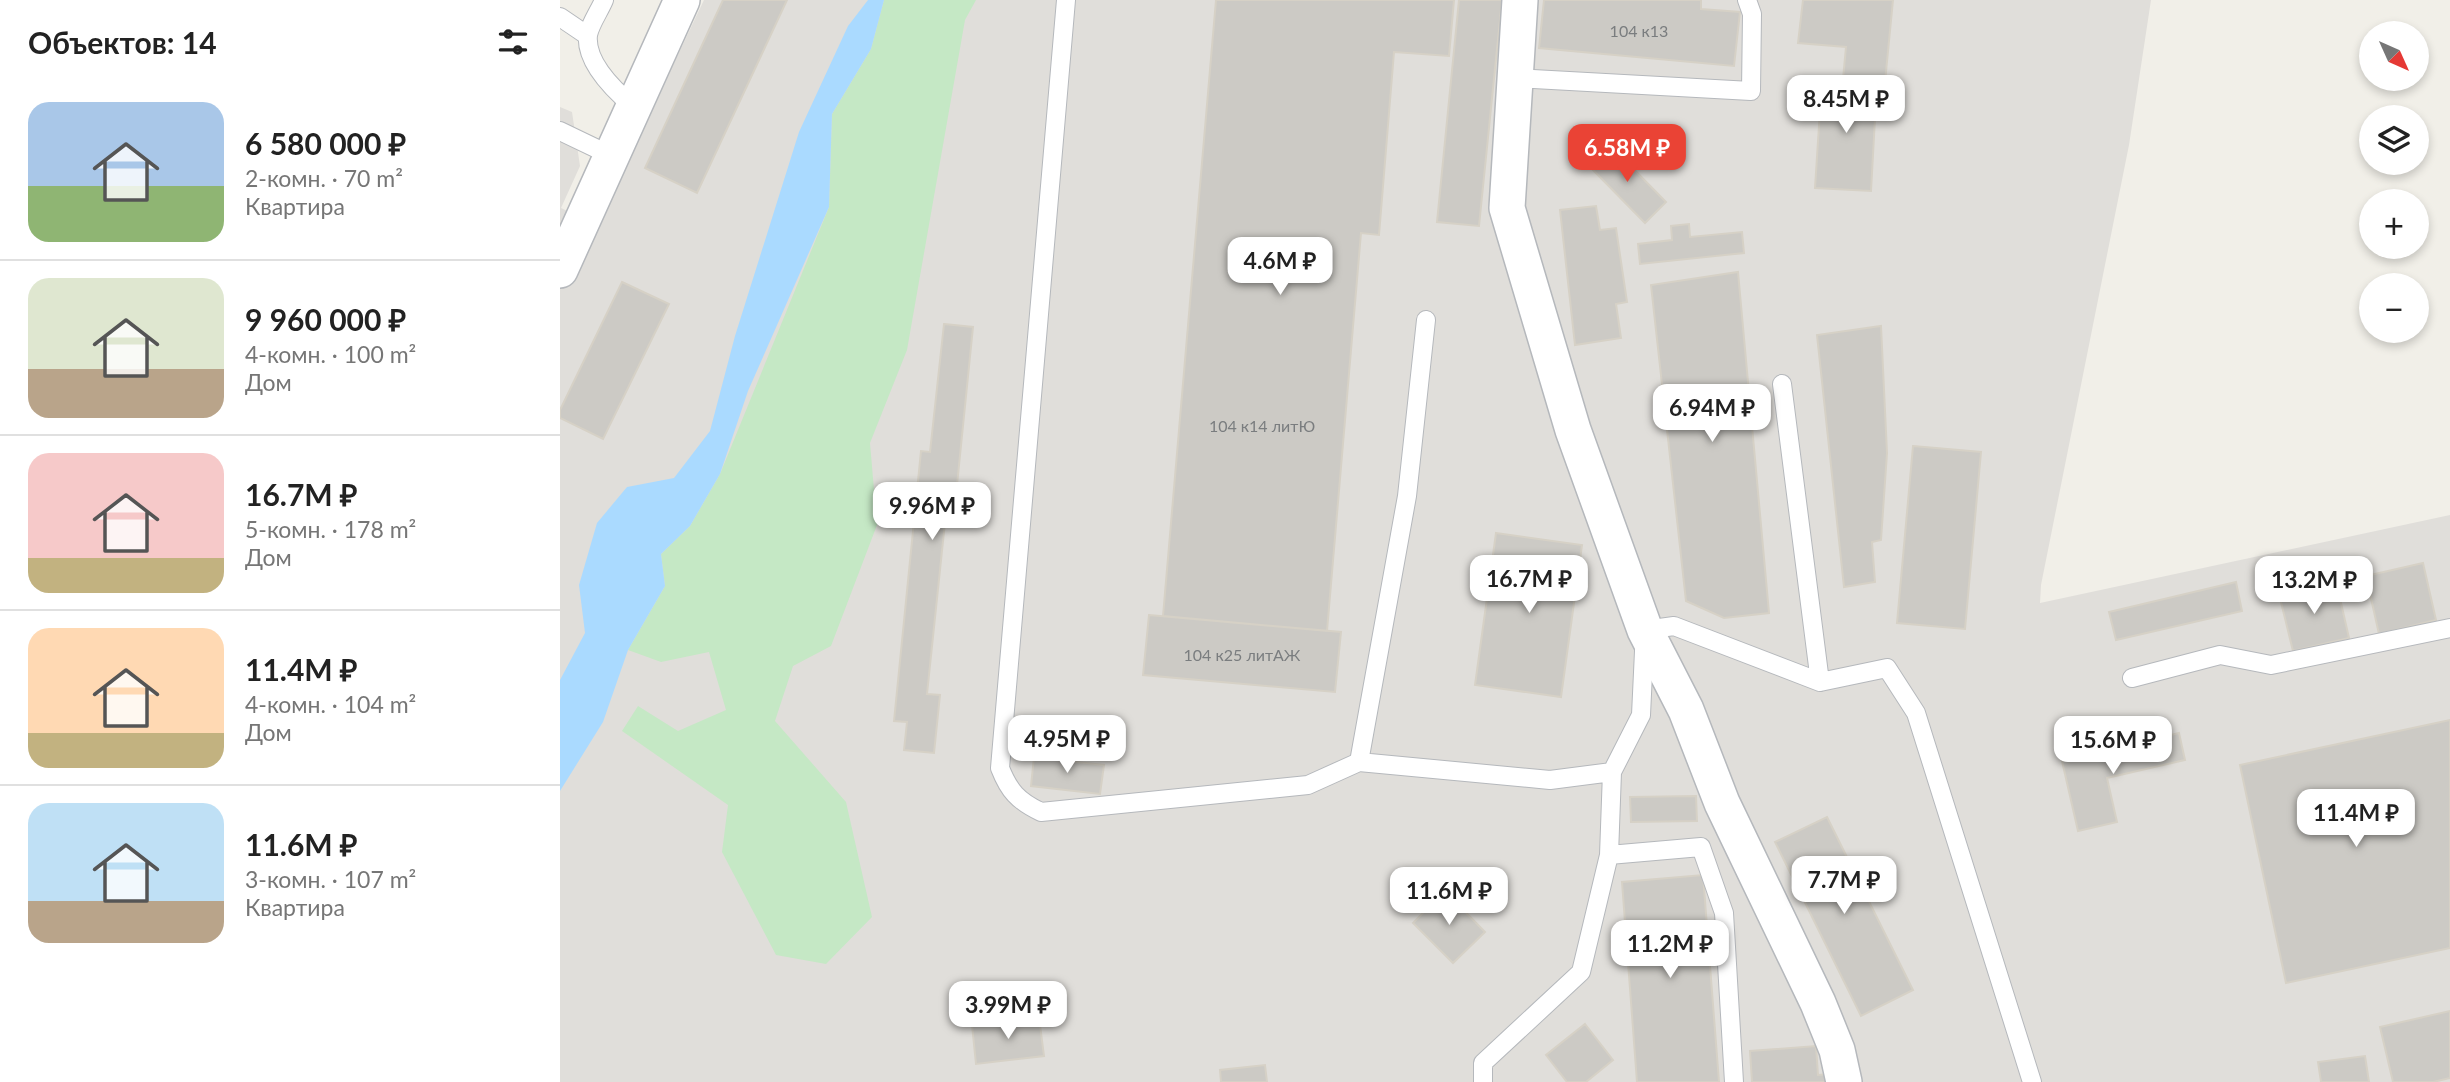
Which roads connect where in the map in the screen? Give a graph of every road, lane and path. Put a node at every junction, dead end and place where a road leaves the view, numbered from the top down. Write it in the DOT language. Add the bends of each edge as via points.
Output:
graph roads {
  1 [pos="604,0"];
  2 [pos="682,0"];
  3 [pos="1066,0"];
  4 [pos="1520,0"];
  5 [pos="1747,0"];
  6 [pos="560,17"];
  7 [pos="588,36"];
  8 [pos="1513,78"];
  9 [pos="634,107"];
  10 [pos="560,131"];
  11 [pos="612,156"];
  12 [pos="560,270"];
  13 [pos="1426,320"];
  14 [pos="1782,384"];
  15 [pos="2450,628"];
  16 [pos="1645,630"];
  17 [pos="2132,678"];
  18 [pos="1820,682"];
  19 [pos="1360,762"];
  20 [pos="1612,772"];
  21 [pos="1609,855"];
  22 [pos="1483,1082"];
  23 [pos="1734,1082"];
  24 [pos="1844,1082"];
  25 [pos="2032,1082"];
  1 -- 7 [label="lane"];
  2 -- 9 [label="street"];
  3 -- 19 [label="lane" via="1000,768 1015,796 1041,812 1308,785"];
  4 -- 8 [label="street"];
  5 -- 8 [label="lane" via="1752,14 1751,91"];
  6 -- 7 [label="lane"];
  7 -- 9 [label="lane" via="593,60 617,93"];
  8 -- 16 [label="street" via="1507,208 1573,430"];
  9 -- 11 [label="street"];
  10 -- 11 [label="lane"];
  11 -- 12 [label="street"];
  13 -- 19 [label="lane" via="1407,496"];
  14 -- 18 [label="lane"];
  15 -- 17 [label="lane" via="2272,665 2220,655"];
  16 -- 18 [label="lane" via="1674,626"];
  16 -- 20 [label="lane" via="1641,716"];
  16 -- 24 [label="street" via="1686,710 1722,803 1818,1003"];
  18 -- 25 [label="lane" via="1887,668 1916,713"];
  19 -- 20 [label="lane" via="1550,780"];
  20 -- 21 [label="lane"];
  21 -- 22 [label="lane" via="1581,972 1483,1063"];
  21 -- 23 [label="lane" via="1701,847 1724,913"];
}
